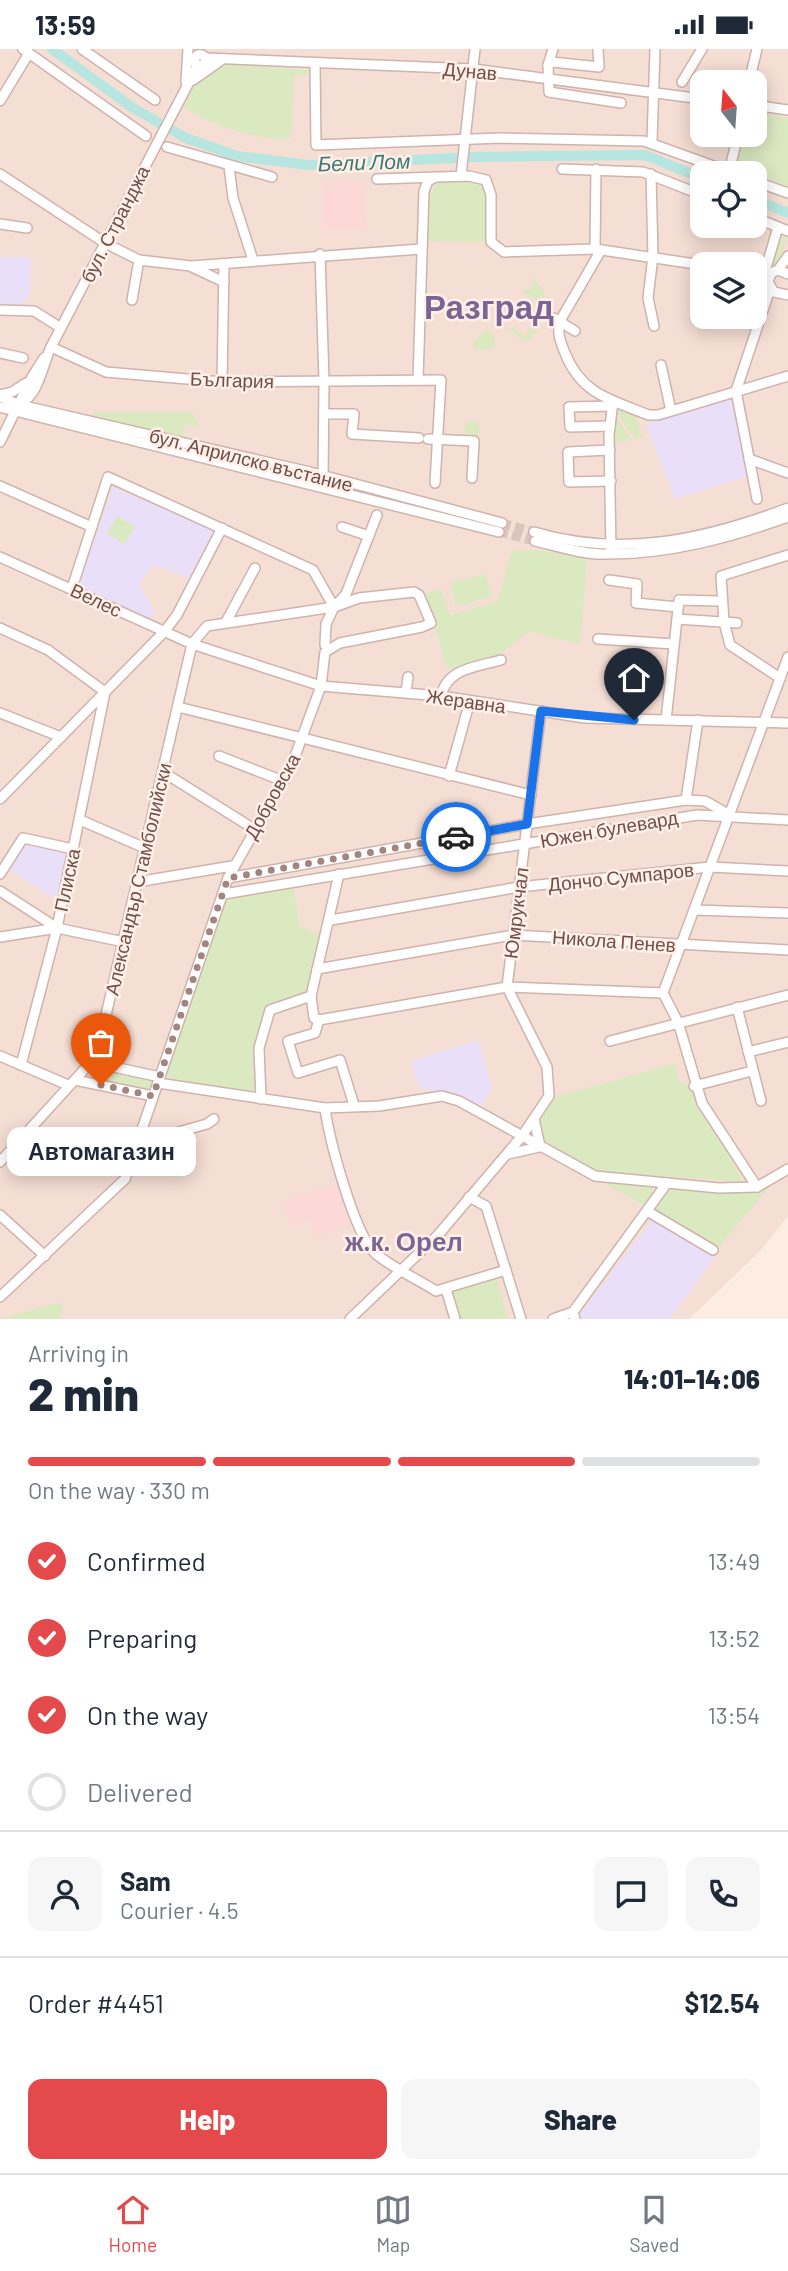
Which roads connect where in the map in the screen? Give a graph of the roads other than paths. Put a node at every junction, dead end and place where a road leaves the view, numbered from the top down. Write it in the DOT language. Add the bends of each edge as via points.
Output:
graph roads {
  1 [pos="82,49"];
  2 [pos="281,49"];
  3 [pos="475,49"];
  4 [pos="553,49"];
  5 [pos="598,49"];
  6 [pos="654,49"];
  7 [pos="702,49"];
  8 [pos="757,49"];
  9 [pos="26,51"];
  10 [pos="199,56"];
  11 [pos="235,57"];
  12 [pos="220,61"];
  13 [pos="282,61"];
  14 [pos="315,63"];
  15 [pos="548,65"];
  16 [pos="473,69"];
  17 [pos="752,70"];
  18 [pos="547,79"];
  19 [pos="682,82"];
  20 [pos="186,86"];
  21 [pos="654,93"];
  22 [pos="1,97"];
  23 [pos="690,98"];
  24 [pos="155,100"];
  25 [pos="621,103"];
  26 [pos="767,107"];
  27 [pos="788,110"];
  28 [pos="146,136"];
  29 [pos="652,141"];
  30 [pos="464,143"];
  31 [pos="167,147"];
  32 [pos="701,161"];
  33 [pos="229,167"];
  34 [pos="562,169"];
  35 [pos="596,169"];
  36 [pos="461,172"];
  37 [pos="0,174"];
  38 [pos="651,174"];
  39 [pos="438,176"];
  40 [pos="272,177"];
  41 [pos="377,179"];
  42 [pos="767,186"];
  43 [pos="690,190"];
  44 [pos="788,193"];
  45 [pos="767,222"];
  46 [pos="0,224"];
  47 [pos="778,227"];
  48 [pos="27,228"];
  49 [pos="788,230"];
  50 [pos="104,243"];
  51 [pos="421,249"];
  52 [pos="598,249"];
  53 [pos="320,254"];
  54 [pos="653,256"];
  55 [pos="788,256"];
  56 [pos="139,260"];
  57 [pos="253,260"];
  58 [pos="690,263"];
  59 [pos="224,264"];
  60 [pos="191,266"];
  61 [pos="776,272"];
  62 [pos="224,282"];
  63 [pos="770,289"];
  64 [pos="786,292"];
  65 [pos="132,300"];
  66 [pos="0,310"];
  67 [pos="557,319"];
  68 [pos="654,326"];
  69 [pos="61,328"];
  70 [pos="575,331"];
  71 [pos="49,351"];
  72 [pos="0,353"];
  73 [pos="23,358"];
  74 [pos="661,365"];
  75 [pos="788,376"];
  76 [pos="34,380"];
  77 [pos="324,380"];
  78 [pos="418,380"];
  79 [pos="222,382"];
  80 [pos="736,391"];
  81 [pos="0,396"];
  82 [pos="613,403"];
  83 [pos="0,407"];
  84 [pos="19,407"];
  85 [pos="671,411"];
  86 [pos="48,412"];
  87 [pos="0,413"];
  88 [pos="324,414"];
  89 [pos="610,426"];
  90 [pos="6,429"];
  91 [pos="428,439"];
  92 [pos="0,442"];
  93 [pos="610,450"];
  94 [pos="749,459"];
  95 [pos="788,473"];
  96 [pos="323,476"];
  97 [pos="472,478"];
  98 [pos="611,481"];
  99 [pos="435,482"];
  100 [pos="0,486"];
  101 [pos="323,486"];
  102 [pos="757,499"];
  103 [pos="788,508"];
  104 [pos="377,515"];
  105 [pos="788,517"];
  106 [pos="92,527"];
  107 [pos="342,527"];
  108 [pos="222,528"];
  109 [pos="369,536"];
  110 [pos="534,536"];
  111 [pos="611,550"];
  112 [pos="788,555"];
  113 [pos="0,557"];
  114 [pos="255,568"];
  115 [pos="609,580"];
  116 [pos="72,588"];
  117 [pos="716,601"];
  118 [pos="334,607"];
  119 [pos="678,607"];
  120 [pos="677,619"];
  121 [pos="226,622"];
  122 [pos="724,622"];
  123 [pos="737,623"];
  124 [pos="0,628"];
  125 [pos="164,632"];
  126 [pos="597,639"];
  127 [pos="192,644"];
  128 [pos="674,644"];
  129 [pos="325,648"];
  130 [pos="788,657"];
  131 [pos="501,660"];
  132 [pos="408,677"];
  133 [pos="780,678"];
  134 [pos="321,686"];
  135 [pos="105,692"];
  136 [pos="406,692"];
  137 [pos="440,696"];
  138 [pos="470,701"];
  139 [pos="178,707"];
  140 [pos="89,711"];
  141 [pos="541,711"];
  142 [pos="0,713"];
  143 [pos="100,719"];
  144 [pos="666,720"];
  145 [pos="698,720"];
  146 [pos="765,723"];
  147 [pos="788,723"];
  148 [pos="61,737"];
  149 [pos="301,739"];
  150 [pos="219,756"];
  151 [pos="163,772"];
  152 [pos="449,776"];
  153 [pos="283,781"];
  154 [pos="531,795"];
  155 [pos="0,799"];
  156 [pos="686,800"];
  157 [pos="730,815"];
  158 [pos="79,820"];
  159 [pos="788,820"];
  160 [pos="254,829"];
  161 [pos="526,834"];
  162 [pos="145,848"];
  163 [pos="74,849"];
  164 [pos="232,866"];
  165 [pos="710,867"];
  166 [pos="788,871"];
  167 [pos="0,874"];
  168 [pos="339,874"];
  169 [pos="228,878"];
  170 [pos="137,882"];
  171 [pos="519,887"];
  172 [pos="0,891"];
  173 [pos="224,894"];
  174 [pos="694,910"];
  175 [pos="788,913"];
  176 [pos="331,920"];
  177 [pos="57,928"];
  178 [pos="513,935"];
  179 [pos="0,937"];
  180 [pos="124,942"];
  181 [pos="680,945"];
  182 [pos="788,950"];
  183 [pos="317,969"];
  184 [pos="507,987"];
  185 [pos="663,993"];
  186 [pos="788,995"];
  187 [pos="311,996"];
  188 [pos="737,1007"];
  189 [pos="318,1020"];
  190 [pos="678,1022"];
  191 [pos="610,1041"];
  192 [pos="788,1042"];
  193 [pos="748,1052"];
  194 [pos="0,1056"];
  195 [pos="90,1062"];
  196 [pos="21,1065"];
  197 [pos="752,1071"];
  198 [pos="159,1080"];
  199 [pos="71,1083"];
  200 [pos="694,1086"];
  201 [pos="153,1096"];
  202 [pos="261,1099"];
  203 [pos="761,1101"];
  204 [pos="354,1105"];
  205 [pos="325,1108"];
  206 [pos="214,1119"];
  207 [pos="534,1119"];
  208 [pos="522,1136"];
  209 [pos="136,1144"];
  210 [pos="540,1146"];
  211 [pos="507,1154"];
  212 [pos="0,1162"];
  213 [pos="788,1169"];
  214 [pos="667,1183"];
  215 [pos="757,1187"];
  216 [pos="469,1196"];
  217 [pos="647,1211"];
  218 [pos="0,1215"];
  219 [pos="713,1250"];
  220 [pos="45,1256"];
  221 [pos="404,1270"];
  222 [pos="506,1270"];
  223 [pos="446,1289"];
  224 [pos="0,1297"];
  225 [pos="574,1315"];
  226 [pos="350,1319"];
  227 [pos="455,1319"];
  228 [pos="521,1319"];
  229 [pos="553,1319"];
  1 -- 24 [label="street"];
  2 -- 13 [label="street"];
  3 -- 16 [label="street"];
  4 -- 15 [label="street"];
  5 -- 15 [label="street" via="599,67"];
  6 -- 21 [label="street"];
  7 -- 19 [label="street"];
  8 -- 17 [label="street"];
  9 -- 22 [label="street"];
  9 -- 28 [label="street"];
  10 -- 11 [label="street, Дунав"];
  10 -- 12 [label="street, Дунав"];
  10 -- 20 [label="street, бул. Странджа"];
  11 -- 12 [label="street, Дунав"];
  11 -- 13 [label="street, Дунав"];
  12 -- 20 [label="street"];
  13 -- 14 [label="street, Дунав"];
  14 -- 16 [label="street, Дунав"];
  14 -- 30 [label="street" via="316,145"];
  15 -- 18 [label="street"];
  16 -- 18 [label="street, Дунав"];
  16 -- 30 [label="street"];
  18 -- 21 [label="street, Дунав"];
  18 -- 25 [label="street" via="549,92"];
  20 -- 50 [label="street, бул. Странджа"];
  21 -- 23 [label="street, Дунав"];
  21 -- 29 [label="street"];
  26 -- 27 [label="street"];
  29 -- 30 [label="street" via="547,138"];
  29 -- 32 [label="street"];
  30 -- 36 [label="street"];
  31 -- 33 [label="street"];
  33 -- 40 [label="street"];
  33 -- 57 [label="street" via="233,198"];
  34 -- 35 [label="street"];
  35 -- 38 [label="street"];
  35 -- 52 [label="street"];
  36 -- 39 [label="street"];
  36 -- 52 [label="street" via="477,176 489,187 491,242 504,252"];
  37 -- 50 [label="street"];
  38 -- 43 [label="street"];
  38 -- 54 [label="street"];
  39 -- 41 [label="street"];
  39 -- 51 [label="street" via="425,185"];
  42 -- 44 [label="street"];
  45 -- 47 [label="street"];
  46 -- 48 [label="street"];
  47 -- 49 [label="street"];
  47 -- 61 [label="street"];
  50 -- 56 [label="street"];
  50 -- 69 [label="street, бул. Странджа"];
  51 -- 53 [label="street"];
  51 -- 78 [label="street"];
  52 -- 54 [label="street"];
  52 -- 67 [label="street"];
  53 -- 57 [label="street"];
  53 -- 77 [label="street"];
  54 -- 58 [label="street"];
  54 -- 68 [label="street" via="648,298"];
  55 -- 61 [label="street"];
  56 -- 60 [label="street"];
  56 -- 65 [label="street"];
  57 -- 59 [label="street"];
  59 -- 60 [label="street"];
  59 -- 62 [label="street"];
  60 -- 62 [label="street"];
  61 -- 63 [label="street"];
  62 -- 79 [label="street"];
  63 -- 64 [label="street"];
  63 -- 80 [label="street"];
  66 -- 69 [label="street" via="32,310"];
  67 -- 70 [label="street"];
  67 -- 82 [label="street" via="557,331 574,373 586,388"];
  69 -- 71 [label="street, бул. Странджа"];
  71 -- 76 [label="street, бул. Странджа"];
  71 -- 79 [label="street, България" via="106,372"];
  72 -- 73 [label="street"];
  74 -- 85 [label="street"];
  75 -- 80 [label="street"];
  76 -- 81 [label="street"];
  76 -- 84 [label="street, бул. Странджа"];
  76 -- 86 [label="street" via="36,400"];
  77 -- 78 [label="street, България"];
  77 -- 79 [label="street, България"];
  77 -- 88 [label="street"];
  78 -- 91 [label="street" via="441,380"];
  80 -- 85 [label="street"];
  80 -- 94 [label="street"];
  81 -- 84 [label="street, бул. Априлско въстание"];
  82 -- 85 [label="street" via="649,415"];
  82 -- 89 [label="street"];
  82 -- 89 [label="street" via="569,407 570,427"];
  83 -- 84 [label="street, бул. Априлско въстание"];
  84 -- 86 [label="street, бул. Априлско въстание"];
  84 -- 90 [label="street, бул. Странджа"];
  84 -- 101 [label="street, бул. Априлско въстание"];
  86 -- 96 [label="street, бул. Априлско въстание"];
  87 -- 90 [label="street"];
  88 -- 91 [label="street" via="354,414 352,434"];
  88 -- 96 [label="street"];
  89 -- 93 [label="street"];
  90 -- 92 [label="street, бул. Странджа"];
  91 -- 97 [label="street" via="474,441"];
  91 -- 99 [label="street"];
  93 -- 98 [label="street"];
  93 -- 98 [label="street" via="568,452 569,482"];
  94 -- 95 [label="street"];
  94 -- 102 [label="street"];
  96 -- 101 [label="street"];
  96 -- 101 [label="street, бул. Априлско въстание" via="500,527"];
  98 -- 111 [label="street"];
  100 -- 106 [label="street"];
  103 -- 111 [label="street" via="681,539"];
  104 -- 109 [label="street"];
  105 -- 111 [label="street" via="685,547"];
  106 -- 108 [label="street" via="108,477"];
  106 -- 116 [label="street"];
  107 -- 109 [label="street"];
  108 -- 118 [label="street" via="313,570"];
  108 -- 125 [label="street"];
  109 -- 118 [label="street" via="346,594"];
  110 -- 111 [label="street" via="587,553"];
  112 -- 122 [label="street" via="721,576"];
  113 -- 116 [label="street, Велес"];
  114 -- 121 [label="street"];
  115 -- 119 [label="street" via="637,584 636,603"];
  116 -- 125 [label="street, Велес"];
  117 -- 119 [label="street" via="679,600"];
  118 -- 121 [label="street"];
  118 -- 129 [label="street" via="326,624"];
  118 -- 129 [label="street" via="359,598 414,592 432,623"];
  119 -- 120 [label="street"];
  120 -- 122 [label="street"];
  120 -- 128 [label="street"];
  121 -- 127 [label="street" via="207,626"];
  122 -- 123 [label="street"];
  122 -- 133 [label="street" via="730,645"];
  124 -- 135 [label="street" via="48,650"];
  125 -- 127 [label="street, Велес"];
  125 -- 135 [label="street"];
  126 -- 128 [label="street"];
  127 -- 134 [label="street, Жеравна"];
  127 -- 139 [label="street, Александър Стамболийски"];
  128 -- 144 [label="street"];
  129 -- 134 [label="street, Добровска"];
  130 -- 133 [label="street"];
  131 -- 137 [label="street" via="454,674"];
  132 -- 136 [label="street"];
  133 -- 146 [label="street"];
  134 -- 136 [label="street, Жеравна"];
  134 -- 149 [label="street, Добровска"];
  135 -- 140 [label="street"];
  135 -- 143 [label="street, Плиска"];
  136 -- 137 [label="street, Жеравна"];
  137 -- 138 [label="street, Жеравна"];
  138 -- 141 [label="street, Жеравна"];
  138 -- 152 [label="street"];
  139 -- 149 [label="street"];
  139 -- 151 [label="street, Александър Стамболийски"];
  140 -- 143 [label="street"];
  140 -- 148 [label="street"];
  141 -- 144 [label="street, Жеравна" via="585,718"];
  141 -- 154 [label="street, Юмрукчал"];
  142 -- 148 [label="street"];
  143 -- 158 [label="street, Плиска"];
  144 -- 145 [label="street, Жеравна"];
  145 -- 146 [label="street, Жеравна"];
  145 -- 156 [label="street"];
  146 -- 147 [label="street, Жеравна"];
  146 -- 157 [label="street"];
  148 -- 155 [label="street"];
  149 -- 152 [label="street"];
  149 -- 153 [label="street, Добровска"];
  150 -- 153 [label="street"];
  151 -- 160 [label="street"];
  151 -- 162 [label="street, Александър Стамболийски"];
  152 -- 154 [label="street"];
  153 -- 160 [label="street, Добровска"];
  154 -- 161 [label="street, Юмрукчал"];
  156 -- 157 [label="street" via="705,801"];
  156 -- 161 [label="street"];
  157 -- 159 [label="street, Южен булевард"];
  157 -- 161 [label="street, Южен булевард"];
  157 -- 165 [label="street"];
  158 -- 162 [label="street"];
  158 -- 163 [label="street, Плиска"];
  160 -- 164 [label="street, Добровска"];
  161 -- 168 [label="street, Южен булевард"];
  161 -- 169 [label="street"];
  161 -- 171 [label="street, Юмрукчал"];
  162 -- 170 [label="street, Александър Стамболийски"];
  163 -- 167 [label="street" via="23,838"];
  163 -- 177 [label="street, Плиска"];
  164 -- 169 [label="street, Добровска"];
  164 -- 170 [label="street"];
  165 -- 166 [label="street, Дончо Сумпаров"];
  165 -- 171 [label="street, Дончо Сумпаров"];
  165 -- 174 [label="street"];
  168 -- 173 [label="street, Южен булевард"];
  168 -- 176 [label="street"];
  169 -- 173 [label="street, Добровска"];
  170 -- 180 [label="street, Александър Стамболийски"];
  171 -- 176 [label="street, Дончо Сумпаров"];
  171 -- 178 [label="street, Юмрукчал"];
  172 -- 177 [label="street"];
  173 -- 198 [label="street, Добровска"];
  174 -- 175 [label="street"];
  174 -- 181 [label="street"];
  176 -- 183 [label="street"];
  177 -- 179 [label="street"];
  177 -- 180 [label="street"];
  177 -- 196 [label="street, Плиска"];
  178 -- 181 [label="street, Никола Пенев"];
  178 -- 183 [label="street, Никола Пенев"];
  178 -- 184 [label="street, Юмрукчал"];
  180 -- 195 [label="street, Александър Стамболийски" via="99,1045"];
  181 -- 182 [label="street, Никола Пенев"];
  181 -- 185 [label="street"];
  183 -- 187 [label="street"];
  184 -- 185 [label="street"];
  184 -- 189 [label="street"];
  184 -- 207 [label="street" via="547,1067 549,1096"];
  185 -- 190 [label="street"];
  186 -- 188 [label="street"];
  187 -- 189 [label="street"];
  187 -- 202 [label="street" via="271,1010 259,1048"];
  188 -- 190 [label="street"];
  188 -- 193 [label="street"];
  189 -- 204 [label="street" via="315,1033 288,1041 298,1073 340,1060"];
  190 -- 191 [label="street"];
  190 -- 200 [label="street"];
  192 -- 193 [label="street"];
  193 -- 197 [label="street"];
  194 -- 196 [label="street"];
  195 -- 198 [label="street"];
  195 -- 199 [label="street, Александър Стамболийски"];
  196 -- 199 [label="street"];
  197 -- 200 [label="street"];
  197 -- 203 [label="street"];
  198 -- 201 [label="street, Добровска"];
  198 -- 202 [label="street"];
  199 -- 201 [label="street"];
  199 -- 212 [label="street, Александър Стамболийски"];
  200 -- 215 [label="street"];
  201 -- 209 [label="street, Добровска"];
  202 -- 205 [label="street"];
  204 -- 205 [label="street"];
  204 -- 208 [label="street" via="442,1096"];
  205 -- 221 [label="street" via="328,1132 361,1230 375,1253"];
  206 -- 209 [label="street"];
  207 -- 208 [label="street"];
  207 -- 210 [label="street"];
  208 -- 210 [label="street"];
  208 -- 211 [label="street"];
  209 -- 220 [label="street, Добровска" via="125,1179"];
  210 -- 211 [label="street"];
  210 -- 214 [label="street" via="596,1176"];
  211 -- 216 [label="street"];
  213 -- 215 [label="street"];
  214 -- 215 [label="street"];
  214 -- 217 [label="street"];
  216 -- 221 [label="street"];
  216 -- 222 [label="street" via="486,1206"];
  217 -- 219 [label="street"];
  217 -- 225 [label="street"];
  218 -- 220 [label="street"];
  220 -- 224 [label="street, Добровска"];
  221 -- 223 [label="street" via="436,1291"];
  221 -- 226 [label="street"];
  222 -- 223 [label="street"];
  222 -- 228 [label="street"];
  223 -- 227 [label="street"];
  225 -- 229 [label="street"];
}
